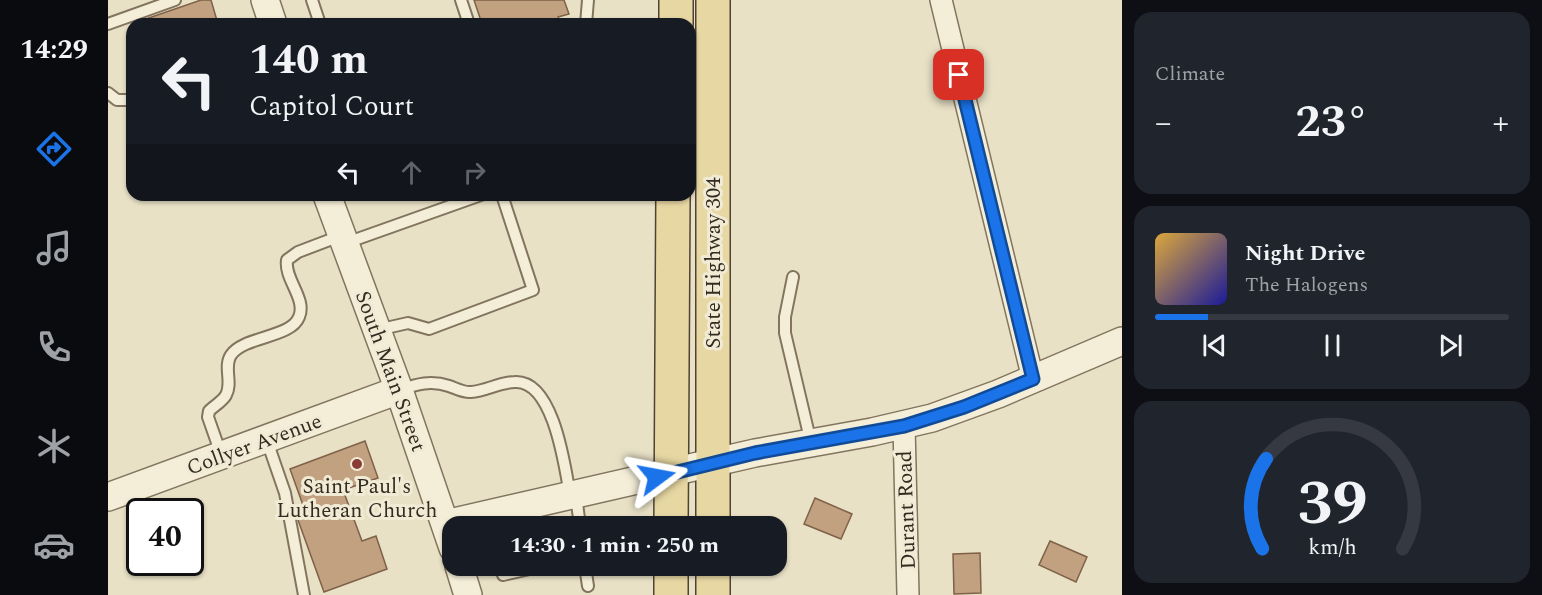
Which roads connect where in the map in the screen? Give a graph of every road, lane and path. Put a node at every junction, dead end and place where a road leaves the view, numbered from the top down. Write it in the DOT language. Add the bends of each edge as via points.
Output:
graph roads {
  1 [pos="175,0"];
  2 [pos="265,0"];
  3 [pos="312,0"];
  4 [pos="461,0"];
  5 [pos="588,0"];
  6 [pos="676,0"];
  7 [pos="713,0"];
  8 [pos="941,0"];
  9 [pos="271,18"];
  10 [pos="318,18"];
  11 [pos="467,18"];
  12 [pos="586,18"];
  13 [pos="676,18"];
  14 [pos="108,24"];
  15 [pos="108,93"];
  16 [pos="126,100"];
  17 [pos="329,201"];
  18 [pos="463,201"];
  19 [pos="504,201"];
  20 [pos="673,201"];
  21 [pos="342,240"];
  22 [pos="793,277"];
  23 [pos="377,330"];
  24 [pos="1122,341"];
  25 [pos="1033,379"];
  26 [pos="399,390"];
  27 [pos="904,426"];
  28 [pos="266,438"];
  29 [pos="811,443"];
  30 [pos="221,455"];
  31 [pos="713,464"];
  32 [pos="670,473"];
  33 [pos="573,496"];
  34 [pos="108,497"];
  35 [pos="442,516"];
  36 [pos="511,516"];
  37 [pos="578,516"];
  38 [pos="671,516"];
  39 [pos="713,516"];
  40 [pos="462,576"];
  41 [pos="586,576"];
  42 [pos="671,576"];
  43 [pos="713,576"];
  44 [pos="588,586"];
  45 [pos="304,595"];
  46 [pos="468,595"];
  47 [pos="671,595"];
  48 [pos="713,595"];
  49 [pos="908,595"];
  1 -- 14 [label="lane"];
  2 -- 9 [label="street"];
  3 -- 10 [label="lane"];
  4 -- 11 [label="lane"];
  5 -- 12 [label="lane"];
  6 -- 13 [label="main road"];
  7 -- 31 [label="main road, State Highway 304"];
  8 -- 25 [label="street"];
  15 -- 16 [label="lane" via="117,100"];
  17 -- 21 [label="street, South Main Street"];
  18 -- 21 [label="lane"];
  19 -- 23 [label="lane" via="533,290 429,329 408,323"];
  20 -- 32 [label="main road, State Highway 304"];
  21 -- 23 [label="street, South Main Street"];
  21 -- 30 [label="lane" via="298,252 287,260 286,268 300,303 300,317 293,325 230,355 225,397 208,411"];
  22 -- 29 [label="lane" via="785,333"];
  23 -- 26 [label="street, South Main Street"];
  24 -- 25 [label="street"];
  25 -- 27 [label="street"];
  26 -- 28 [label="street, Collyer Avenue"];
  26 -- 33 [label="lane" via="420,382 468,393 515,381 524,383 535,390 557,428"];
  26 -- 35 [label="street, South Main Street"];
  27 -- 29 [label="street"];
  27 -- 49 [label="street, Durant Road"];
  28 -- 30 [label="street, Collyer Avenue"];
  28 -- 45 [label="lane" via="285,493"];
  29 -- 31 [label="street"];
  30 -- 34 [label="street, Collyer Avenue"];
  31 -- 32 [label="street"];
  31 -- 39 [label="main road, State Highway 304"];
  32 -- 33 [label="street"];
  32 -- 38 [label="main road, State Highway 304"];
  33 -- 36 [label="street"];
  33 -- 37 [label="lane"];
  40 -- 46 [label="street"];
  41 -- 44 [label="lane"];
  42 -- 47 [label="main road"];
  43 -- 48 [label="main road"];
}
